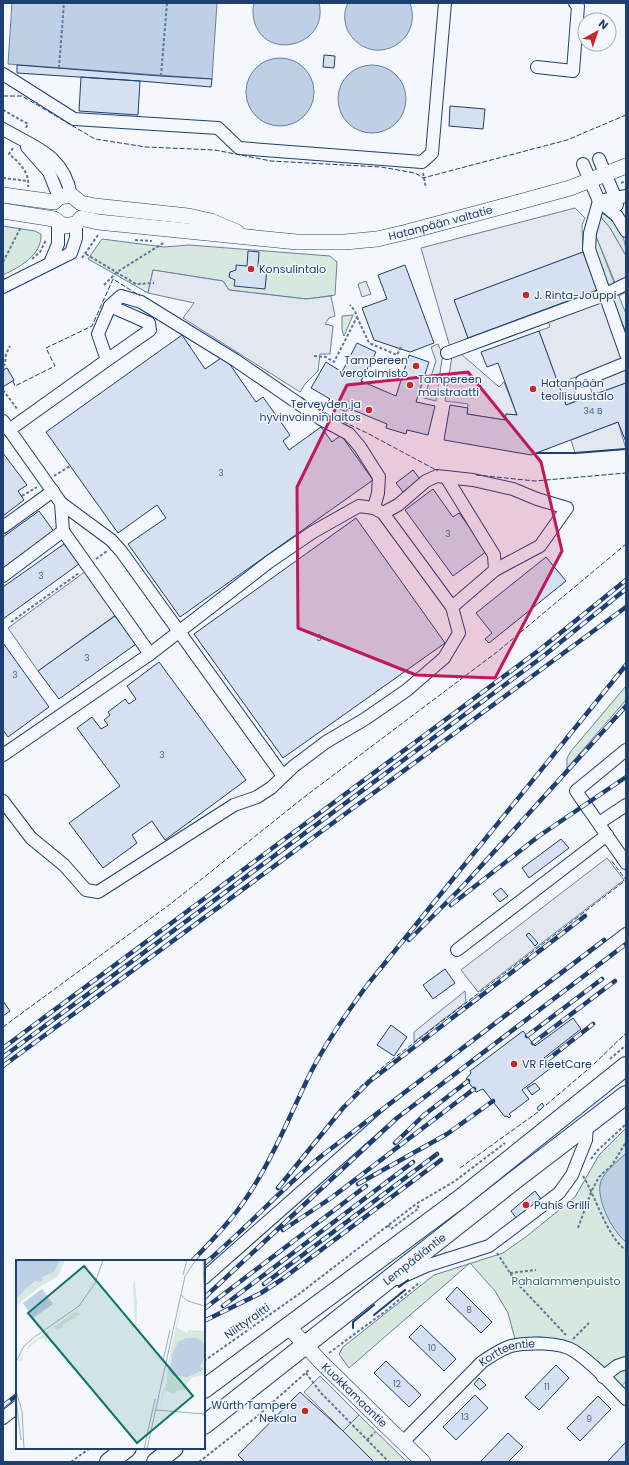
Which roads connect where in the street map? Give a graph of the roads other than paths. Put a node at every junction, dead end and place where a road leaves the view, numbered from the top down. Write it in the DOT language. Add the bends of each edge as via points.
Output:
graph roads {
  1 [pos="445,3"];
  2 [pos="575,3"];
  3 [pos="537,67"];
  4 [pos="3,74"];
  5 [pos="3,129"];
  6 [pos="599,159"];
  7 [pos="583,164"];
  8 [pos="626,166"];
  9 [pos="606,175"];
  10 [pos="590,181"];
  11 [pos="3,195"];
  12 [pos="621,197"];
  13 [pos="599,201"];
  14 [pos="70,207"];
  15 [pos="3,211"];
  16 [pos="617,216"];
  17 [pos="56,221"];
  18 [pos="626,231"];
  19 [pos="50,263"];
  20 [pos="626,284"];
  21 [pos="3,287"];
  22 [pos="604,295"];
  23 [pos="110,306"];
  24 [pos="447,353"];
  25 [pos="626,354"];
  26 [pos="107,360"];
  27 [pos="626,363"];
  28 [pos="582,381"];
  29 [pos="6,425"];
  30 [pos="446,477"];
  31 [pos="53,491"];
  32 [pos="61,503"];
  33 [pos="378,510"];
  34 [pos="3,527"];
  35 [pos="64,531"];
  36 [pos="495,570"];
  37 [pos="3,576"];
  38 [pos="452,607"];
  39 [pos="178,630"];
  40 [pos="150,654"];
  41 [pos="626,750"];
  42 [pos="3,755"];
  43 [pos="283,776"];
  44 [pos="3,801"];
  45 [pos="626,805"];
  46 [pos="599,823"];
  47 [pos="607,835"];
  48 [pos="626,863"];
  49 [pos="626,934"];
  50 [pos="457,950"];
  51 [pos="626,1066"];
  52 [pos="626,1095"];
  53 [pos="626,1106"];
  54 [pos="592,1121"];
  55 [pos="205,1277"];
  56 [pos="378,1288"];
  57 [pos="288,1326"];
  58 [pos="306,1346"];
  59 [pos="626,1363"];
  60 [pos="603,1377"];
  61 [pos="205,1388"];
  62 [pos="626,1399"];
  63 [pos="16,1408"];
  64 [pos="3,1418"];
  65 [pos="205,1424"];
  66 [pos="403,1442"];
  67 [pos="126,1449"];
  68 [pos="173,1449"];
  69 [pos="109,1462"];
  70 [pos="156,1462"];
  71 [pos="423,1462"];
  1 -- 4 [label="street" via="432,153 422,162 239,148 218,128 74,119"];
  2 -- 3 [label="street" via="578,6 572,71"];
  5 -- 14 [label="street" via="47,153 58,164 66,179"];
  6 -- 9 [label="street"];
  7 -- 10 [label="street"];
  8 -- 9 [label="main road, Hatanpään valtatie"];
  9 -- 10 [label="main road, Hatanpään valtatie"];
  9 -- 12 [label="street"];
  10 -- 13 [label="street"];
  10 -- 14 [label="main road, Hatanpään valtatie" via="377,238 333,243 297,242 98,222"];
  11 -- 14 [label="main road, Hatanpään valtatie"];
  12 -- 13 [label="street"];
  12 -- 16 [label="street"];
  13 -- 16 [label="street"];
  13 -- 22 [label="street" via="590,233 589,249"];
  14 -- 17 [label="main road, Hatanpään valtatie" via="64,226"];
  14 -- 17 [label="street" via="52,208"];
  14 -- 19 [label="street" via="76,238 71,253"];
  15 -- 17 [label="main road, Hatanpään valtatie"];
  16 -- 18 [label="street"];
  17 -- 19 [label="street" via="58,244"];
  19 -- 21 [label="street"];
  20 -- 22 [label="street"];
  22 -- 24 [label="street"];
  22 -- 25 [label="street"];
  23 -- 26 [label="street" via="98,334"];
  23 -- 26 [label="street" via="148,323 150,330"];
  23 -- 33 [label="street" via="121,296 141,302 235,360 321,419 350,434 378,477"];
  26 -- 29 [label="street" via="24,420"];
  27 -- 28 [label="street"];
  29 -- 31 [label="street"];
  30 -- 33 [label="street" via="437,476 426,481 398,505"];
  30 -- 36 [label="street" via="494,555"];
  30 -- 36 [label="street" via="513,489 567,508 540,546"];
  31 -- 32 [label="street"];
  31 -- 34 [label="street"];
  32 -- 35 [label="street"];
  32 -- 39 [label="street" via="111,540"];
  33 -- 38 [label="street"];
  33 -- 39 [label="street" via="359,506 313,532"];
  35 -- 37 [label="street"];
  35 -- 40 [label="street"];
  36 -- 38 [label="street"];
  38 -- 43 [label="street" via="459,633 444,658 407,690 326,742"];
  39 -- 40 [label="street"];
  39 -- 43 [label="street"];
  40 -- 42 [label="street"];
  41 -- 46 [label="street" via="576,791"];
  43 -- 44 [label="street" via="262,794 234,805 98,892 86,890 64,865 31,838"];
  45 -- 46 [label="street"];
  46 -- 47 [label="street"];
  47 -- 48 [label="street"];
  47 -- 50 [label="street"];
  49 -- 55 [label="street" via="392,1112"];
  51 -- 57 [label="highway, Lempääläntie" via="466,1194"];
  52 -- 54 [label="highway, Lempääläntie"];
  53 -- 54 [label="highway"];
  54 -- 56 [label="highway, Lempääläntie"];
  54 -- 56 [label="street" via="572,1175 559,1193 489,1246 426,1266"];
  56 -- 58 [label="highway, Lempääläntie"];
  57 -- 58 [label="main road, Kuokkamaantie"];
  57 -- 61 [label="highway, Lempääläntie"];
  58 -- 65 [label="highway, Lempääläntie"];
  58 -- 66 [label="main road, Kuokkamaantie"];
  59 -- 60 [label="street" via="617,1366"];
  60 -- 62 [label="street"];
  60 -- 66 [label="street, Kortteentie" via="572,1345 539,1343 512,1346 482,1362"];
  63 -- 64 [label="street"];
  66 -- 71 [label="main road, Kuokkamaantie"];
  67 -- 69 [label="highway"];
  68 -- 70 [label="highway"];
}
